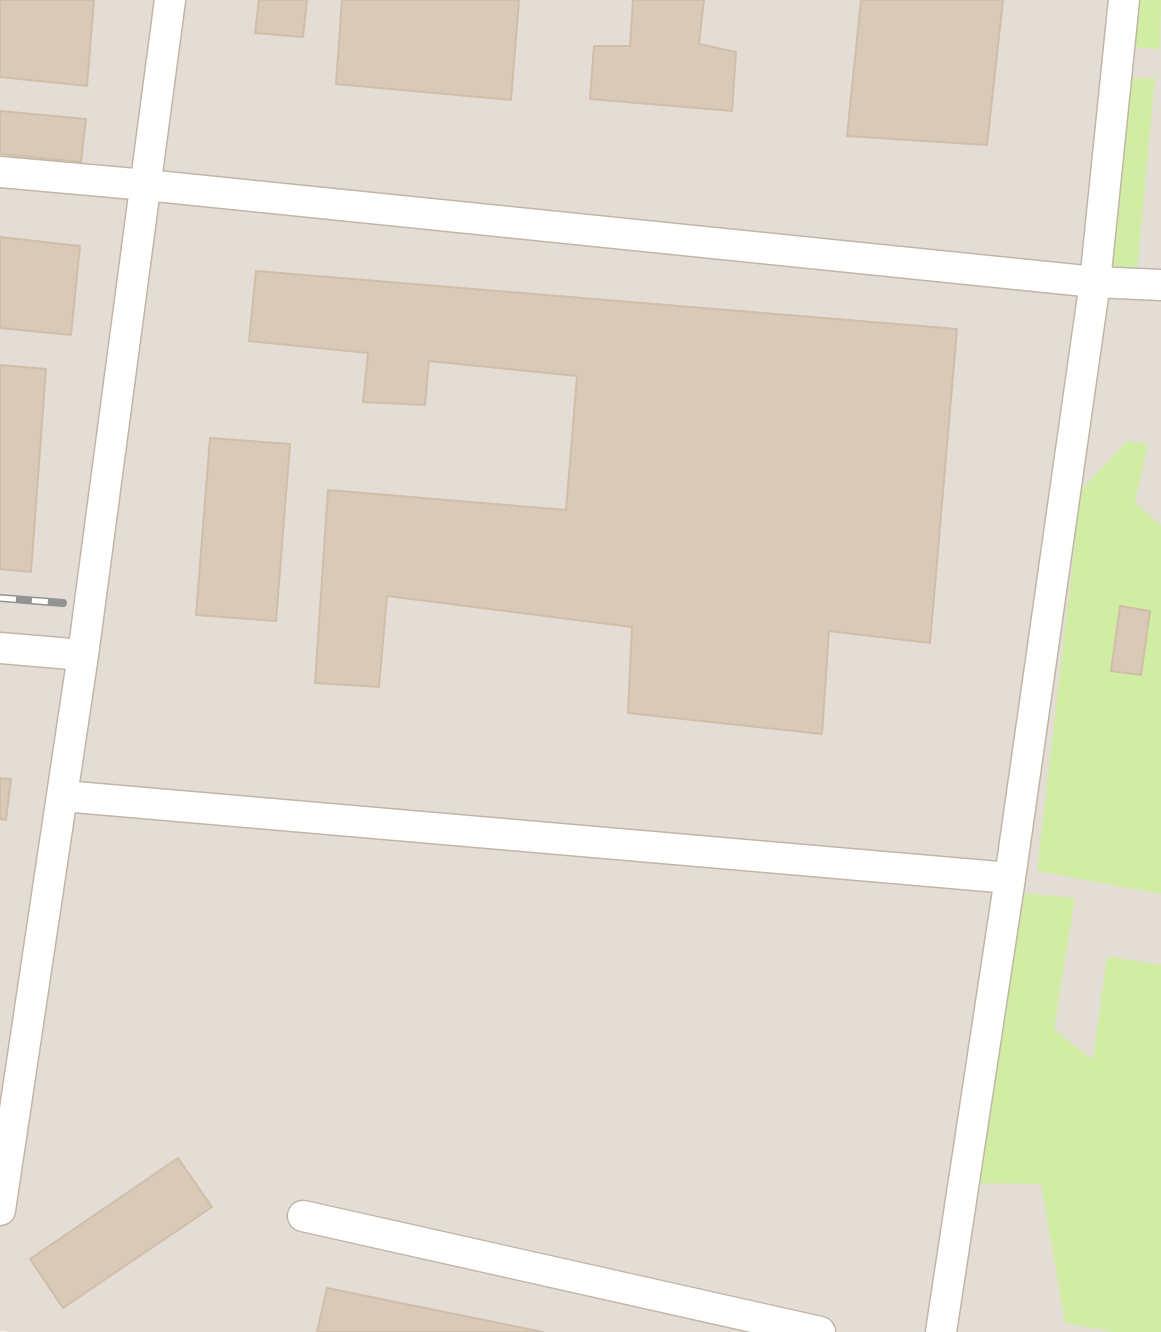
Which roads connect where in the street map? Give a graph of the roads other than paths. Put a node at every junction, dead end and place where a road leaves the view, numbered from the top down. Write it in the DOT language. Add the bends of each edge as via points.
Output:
graph roads {
  1 [pos="170,0"];
  2 [pos="1125,0"];
  3 [pos="0,172"];
  4 [pos="146,185"];
  5 [pos="1095,282"];
  6 [pos="1161,285"];
  7 [pos="0,648"];
  8 [pos="83,655"];
  9 [pos="63,796"];
  10 [pos="1010,878"];
  11 [pos="0,1210"];
  12 [pos="303,1216"];
  13 [pos="820,1332"];
  14 [pos="941,1332"];
  1 -- 4 [label="lane"];
  2 -- 5 [label="lane"];
  3 -- 4 [label="lane"];
  4 -- 5 [label="lane"];
  4 -- 8 [label="lane"];
  5 -- 6 [label="lane"];
  5 -- 10 [label="lane"];
  7 -- 8 [label="lane"];
  8 -- 9 [label="lane"];
  9 -- 10 [label="lane"];
  9 -- 11 [label="lane"];
  10 -- 14 [label="lane"];
  12 -- 13 [label="lane"];
}
